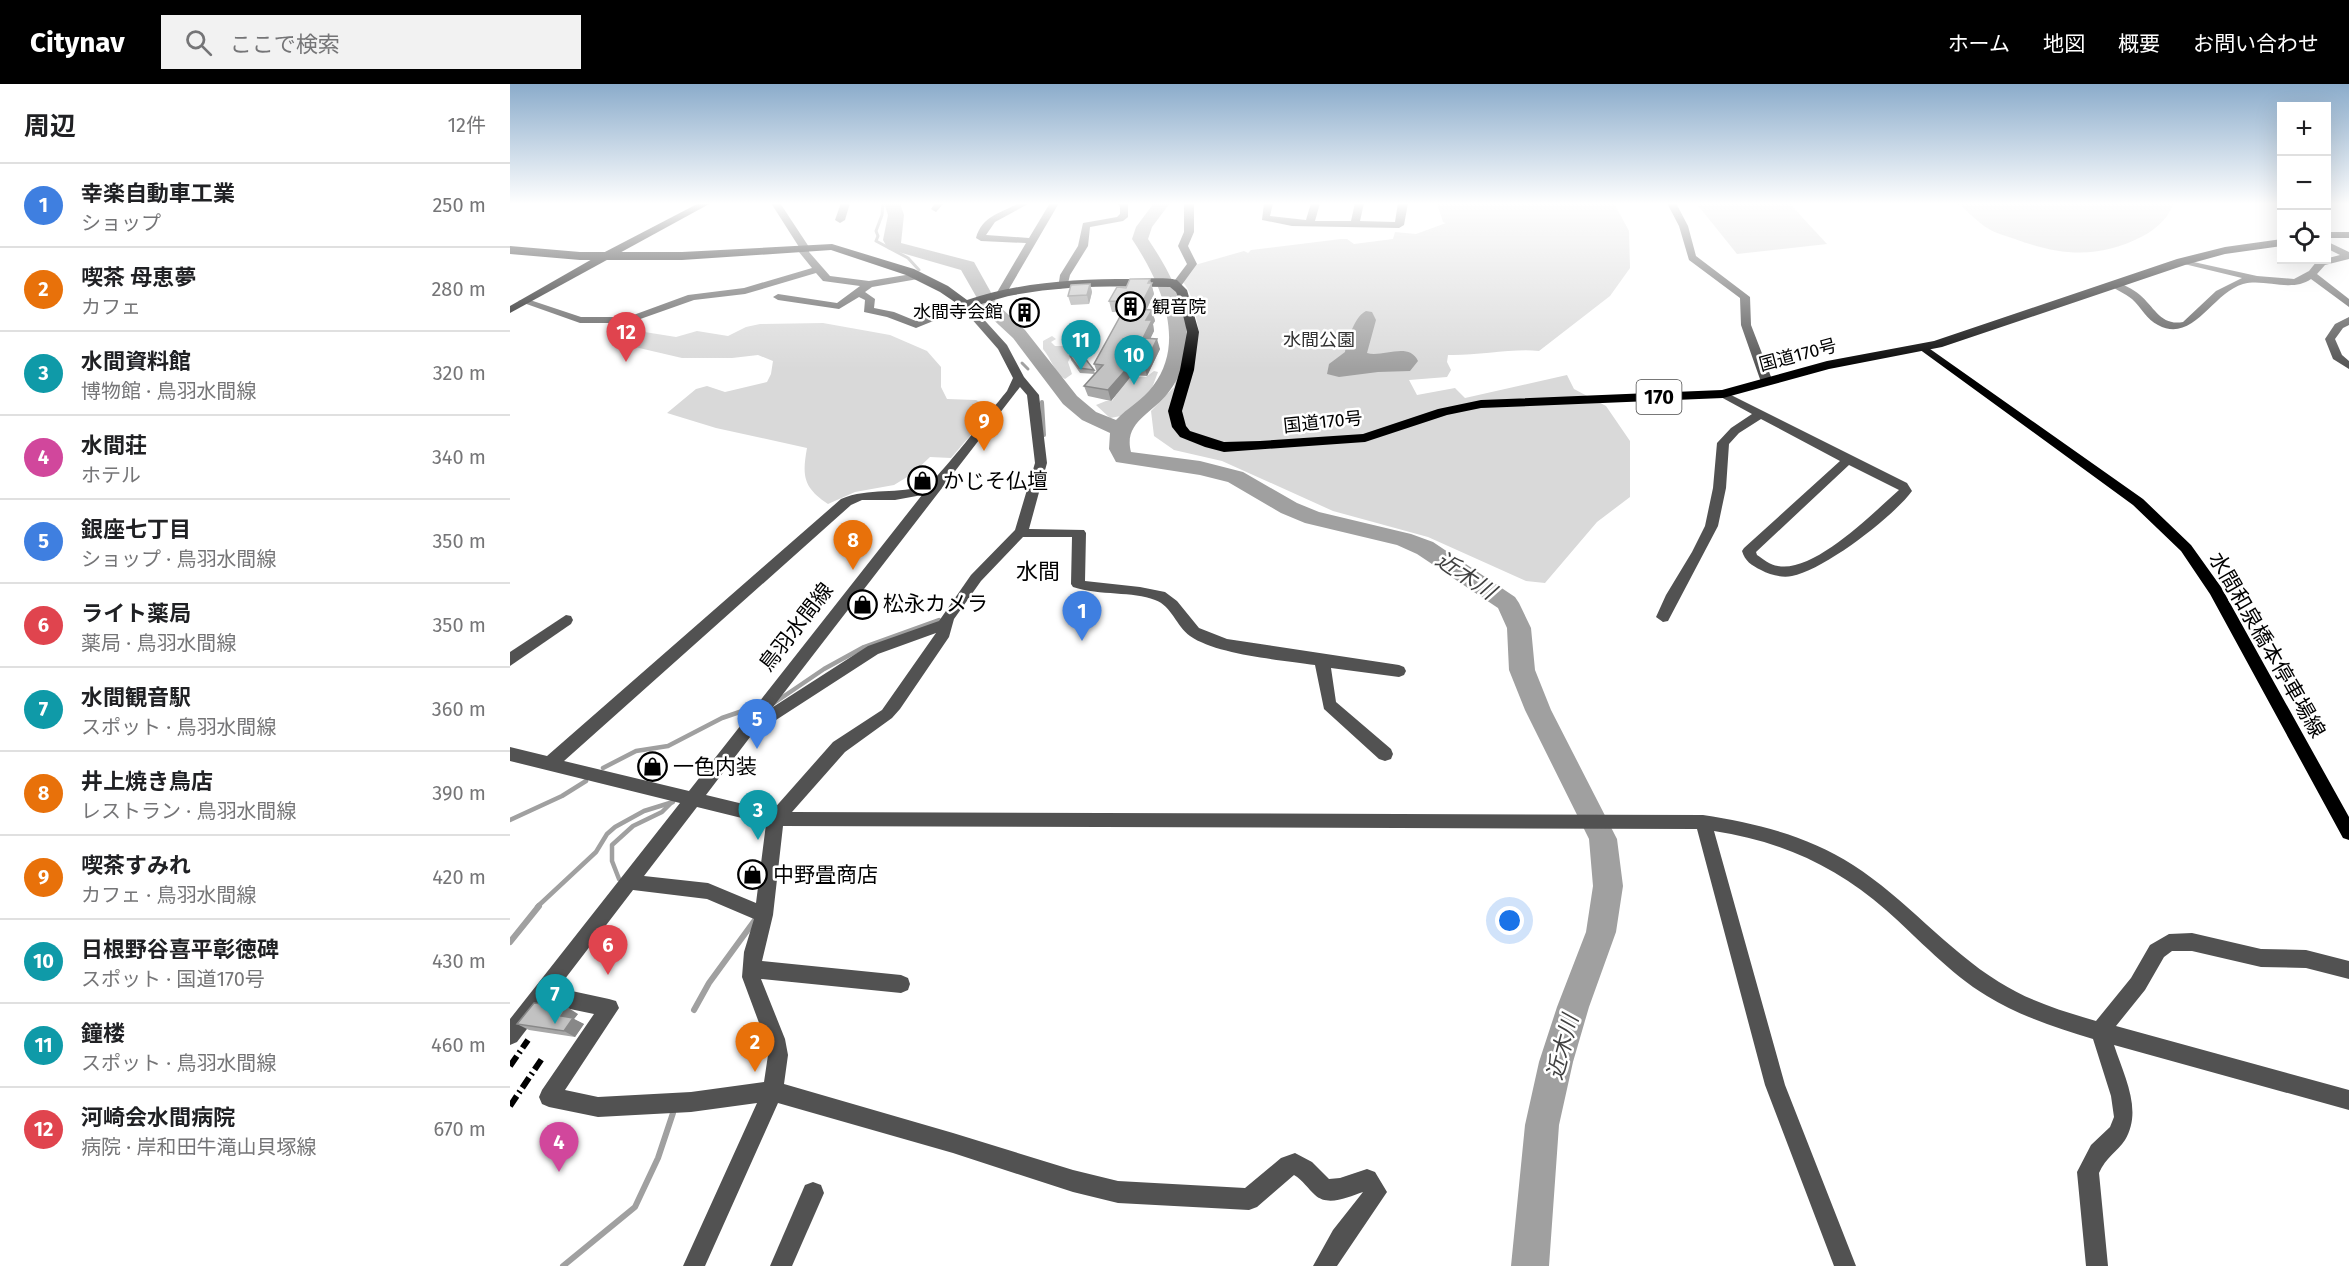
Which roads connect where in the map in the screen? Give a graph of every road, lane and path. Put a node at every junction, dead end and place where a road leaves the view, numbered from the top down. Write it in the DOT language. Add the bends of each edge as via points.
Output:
graph roads {
  1 [pos="600,258"];
  2 [pos="809,258"];
  3 [pos="866,258"];
  4 [pos="1022,258"];
  5 [pos="1075,258"];
  6 [pos="1189,258"];
  7 [pos="1692,258"];
  8 [pos="2195,258"];
  9 [pos="2340,258"];
  10 [pos="2183,261"];
  11 [pos="818,269"];
  12 [pos="2311,274"];
  13 [pos="918,276"];
  14 [pos="2259,280"];
  15 [pos="1175,283"];
  16 [pos="868,284"];
  17 [pos="2114,284"];
  18 [pos="1062,287"];
  19 [pos="858,294"];
  20 [pos="999,295"];
  21 [pos="778,297"];
  22 [pos="523,301"];
  23 [pos="969,303"];
  24 [pos="2349,304"];
  25 [pos="510,310"];
  26 [pos="2349,320"];
  27 [pos="1923,347"];
  28 [pos="2349,366"];
  29 [pos="1019,378"];
  30 [pos="1767,382"];
  31 [pos="1723,394"];
  32 [pos="1760,415"];
  33 [pos="1848,460"];
  34 [pos="934,488"];
  35 [pos="1020,533"];
  36 [pos="1663,617"];
  37 [pos="566,620"];
  38 [pos="946,624"];
  39 [pos="510,660"];
  40 [pos="1322,661"];
  41 [pos="1399,671"];
  42 [pos="753,719"];
  43 [pos="510,754"];
  44 [pos="1385,754"];
  45 [pos="549,764"];
  46 [pos="692,799"];
  47 [pos="775,819"];
  48 [pos="1703,822"];
  49 [pos="2349,833"];
  50 [pos="628,882"];
  51 [pos="764,915"];
  52 [pos="752,969"];
  53 [pos="2349,970"];
  54 [pos="902,984"];
  55 [pos="541,994"];
  56 [pos="2100,1031"];
  57 [pos="510,1035"];
  58 [pos="773,1091"];
  59 [pos="2349,1100"];
  60 [pos="813,1193"];
  61 [pos="694,1266"];
  62 [pos="781,1266"];
  63 [pos="1324,1266"];
  64 [pos="1845,1266"];
  65 [pos="2097,1266"];
  1 -- 22 [label="main road"];
  2 -- 11 [label="street"];
  3 -- 13 [label="highway"];
  4 -- 20 [label="street"];
  5 -- 18 [label="street"];
  6 -- 15 [label="street" via="1192,264"];
  7 -- 30 [label="street" via="1746,297 1746,325"];
  8 -- 10 [label="highway, 国道170号 / 170"];
  9 -- 12 [label="street" via="2321,263"];
  10 -- 14 [label="street"];
  10 -- 17 [label="highway, 国道170号 / 170"];
  11 -- 16 [label="street" via="826,279"];
  11 -- 22 [label="street" via="745,291 693,297 629,320 580,320"];
  12 -- 14 [label="street" via="2303,281 2291,283"];
  12 -- 24 [label="street"];
  13 -- 16 [label="street"];
  13 -- 23 [label="highway"];
  14 -- 17 [label="street" via="2243,281 2226,289 2180,326 2156,321 2130,293"];
  15 -- 18 [label="highway"];
  15 -- 31 [label="highway, 国道170号 / 170" via="1186,303 1192,332 1176,420 1185,434 1209,444 1251,446 1365,438 1465,406 1497,402"];
  16 -- 19 [label="street"];
  17 -- 27 [label="highway, 国道170号 / 170"];
  18 -- 20 [label="highway"];
  19 -- 21 [label="street" via="839,306"];
  19 -- 23 [label="street" via="870,299 868,310 916,325"];
  20 -- 23 [label="highway"];
  22 -- 25 [label="main road"];
  23 -- 29 [label="street" via="1004,346"];
  26 -- 28 [label="street" via="2330,339 2337,357"];
  27 -- 30 [label="highway, 国道170号 / 170" via="1827,365"];
  27 -- 49 [label="main road, 水間和泉橋本停車場線" via="2139,502 2186,548 2216,591"];
  29 -- 34 [label="street, 鳥羽水間線" via="1012,392"];
  29 -- 35 [label="street" via="1033,395 1041,463"];
  30 -- 31 [label="highway, 国道170号 / 170"];
  31 -- 32 [label="street"];
  32 -- 33 [label="street"];
  32 -- 36 [label="street" via="1720,448 1721,474 1709,533"];
  33 -- 33 [label="street" via="1904,486 1906,491 1849,541 1809,566 1777,572 1751,558 1749,551"];
  34 -- 42 [label="street, 鳥羽水間線"];
  34 -- 45 [label="street" via="895,496 860,496 846,502"];
  35 -- 38 [label="street" via="976,578"];
  35 -- 40 [label="street" via="1079,533 1078,584 1158,595 1178,609 1185,625 1198,635 1227,645"];
  37 -- 39 [label="street"];
  38 -- 42 [label="street" via="873,650 771,716"];
  38 -- 47 [label="street" via="944,633 895,705 839,747"];
  40 -- 41 [label="street"];
  40 -- 44 [label="street" via="1329,705"];
  42 -- 46 [label="street, 鳥羽水間線"];
  43 -- 45 [label="street"];
  45 -- 46 [label="street"];
  46 -- 47 [label="street"];
  46 -- 50 [label="street, 鳥羽水間線"];
  47 -- 48 [label="street"];
  47 -- 51 [label="street"];
  48 -- 56 [label="street" via="1764,833 1819,855 1849,872 1959,966 1992,989 2052,1016"];
  48 -- 64 [label="street" via="1775,1085"];
  50 -- 51 [label="street" via="708,891"];
  50 -- 55 [label="street, 鳥羽水間線"];
  51 -- 52 [label="street"];
  52 -- 54 [label="street"];
  52 -- 58 [label="street" via="756,995 778,1055"];
  53 -- 56 [label="street" via="2306,959 2261,958 2192,942 2169,943 2157,951 2138,984"];
  55 -- 57 [label="street, 鳥羽水間線"];
  55 -- 58 [label="street" via="609,1008 549,1097 598,1107 691,1102"];
  56 -- 59 [label="street"];
  56 -- 65 [label="street" via="2124,1117 2118,1134 2098,1152 2088,1172"];
  58 -- 61 [label="street"];
  58 -- 63 [label="street" via="1118,1192 1249,1199 1288,1165 1295,1164 1325,1190 1367,1180 1376,1192"];
  60 -- 62 [label="street"];
}
